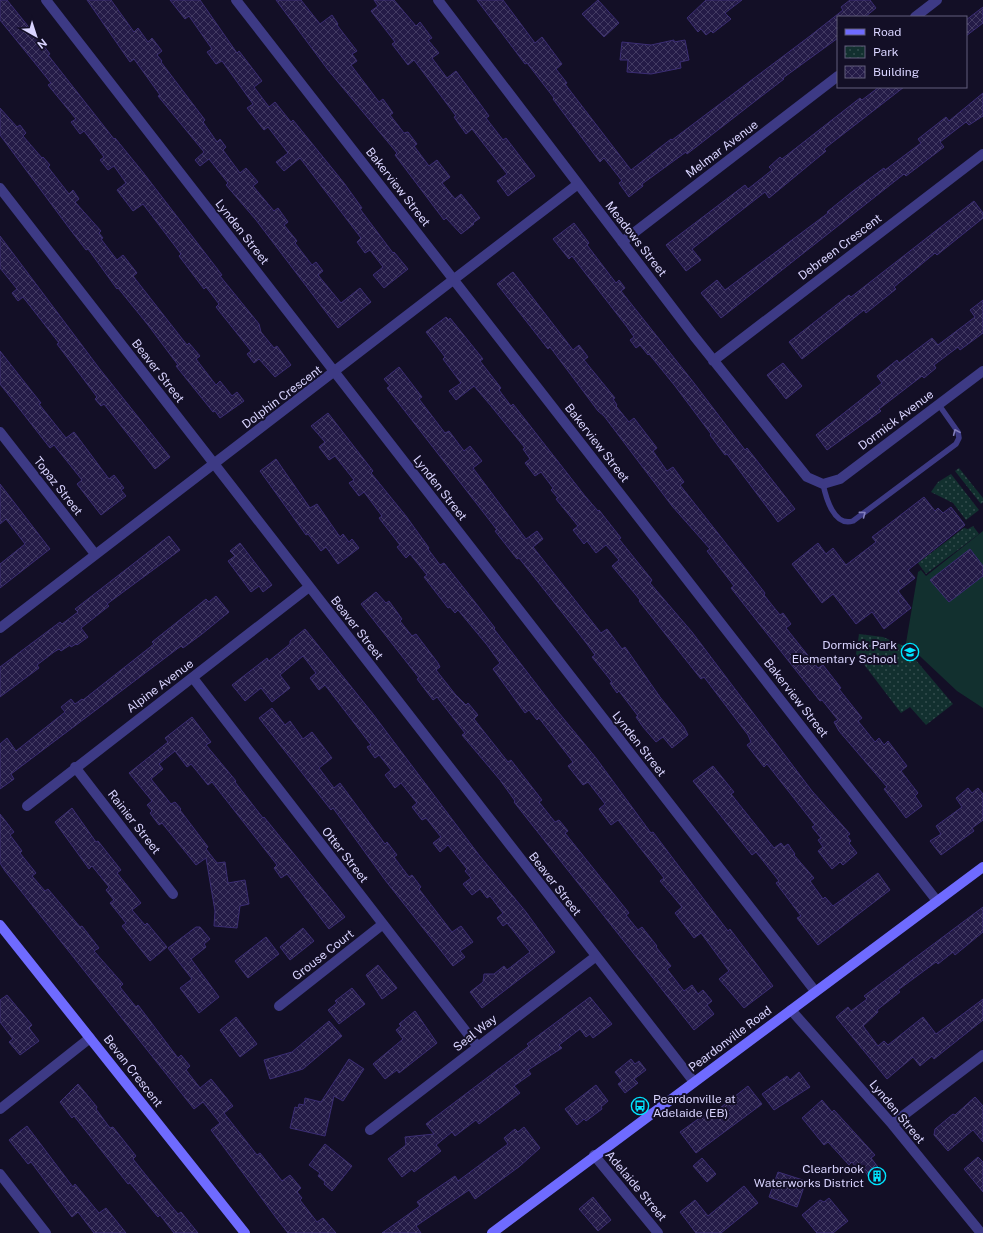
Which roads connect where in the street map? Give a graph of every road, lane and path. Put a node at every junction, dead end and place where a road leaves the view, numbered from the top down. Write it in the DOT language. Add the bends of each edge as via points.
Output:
graph roads {
  1 [pos="46,0"];
  2 [pos="236,0"];
  3 [pos="438,0"];
  4 [pos="937,0"];
  5 [pos="916,16"];
  6 [pos="837,77"];
  7 [pos="983,154"];
  8 [pos="578,184"];
  9 [pos="0,188"];
  10 [pos="622,242"];
  11 [pos="453,280"];
  12 [pos="713,361"];
  13 [pos="983,371"];
  14 [pos="334,373"];
  15 [pos="939,405"];
  16 [pos="0,432"];
  17 [pos="214,465"];
  18 [pos="823,484"];
  19 [pos="95,554"];
  20 [pos="309,587"];
  21 [pos="0,628"];
  22 [pos="192,678"];
  23 [pos="75,767"];
  24 [pos="27,806"];
  25 [pos="983,867"];
  26 [pos="173,894"];
  27 [pos="938,901"];
  28 [pos="383,924"];
  29 [pos="0,925"];
  30 [pos="595,957"];
  31 [pos="815,991"];
  32 [pos="279,1006"];
  33 [pos="791,1010"];
  34 [pos="90,1038"];
  35 [pos="478,1048"];
  36 [pos="983,1055"];
  37 [pos="694,1082"];
  38 [pos="0,1109"];
  39 [pos="892,1124"];
  40 [pos="370,1130"];
  41 [pos="594,1156"];
  42 [pos="0,1174"];
  43 [pos="46,1233"];
  44 [pos="245,1233"];
  45 [pos="492,1233"];
  46 [pos="658,1233"];
  47 [pos="981,1233"];
  1 -- 14 [label="street, Lynden Street"];
  2 -- 11 [label="street, Bakerview Street"];
  3 -- 8 [label="street, Meadows Street"];
  4 -- 5 [label="street"];
  6 -- 10 [label="street, Melmar Avenue"];
  7 -- 12 [label="street, Debreen Crescent"];
  8 -- 10 [label="street, Meadows Street"];
  8 -- 11 [label="street, Dolphin Crescent"];
  9 -- 17 [label="street, Beaver Street"];
  10 -- 12 [label="street, Meadows Street"];
  11 -- 14 [label="street, Dolphin Crescent"];
  11 -- 27 [label="street, Bakerview Street"];
  12 -- 18 [label="street, Meadows Street" via="807,477"];
  13 -- 15 [label="street, Dormick Avenue"];
  14 -- 17 [label="street, Dolphin Crescent"];
  14 -- 31 [label="street, Lynden Street"];
  15 -- 18 [label="street, Dormick Avenue" via="840,479"];
  18 -- 15 [label="lane, one-way" via="827,503 842,522 853,521 956,444 958,432"];
  16 -- 19 [label="street, Topaz Street"];
  17 -- 19 [label="street, Dolphin Crescent"];
  17 -- 20 [label="street, Beaver Street"];
  19 -- 21 [label="street, Dolphin Crescent"];
  20 -- 22 [label="street, Alpine Avenue"];
  20 -- 30 [label="street, Beaver Street"];
  22 -- 23 [label="street, Alpine Avenue"];
  22 -- 28 [label="street, Otter Street"];
  23 -- 24 [label="street, Alpine Avenue"];
  23 -- 26 [label="street, Rainier Street"];
  25 -- 27 [label="main road, Peardonville Road"];
  27 -- 31 [label="main road, Peardonville Road"];
  28 -- 32 [label="street, Grouse Court"];
  28 -- 35 [label="street, Otter Street"];
  29 -- 34 [label="main road, Bevan Crescent"];
  30 -- 35 [label="street, Seal Way"];
  30 -- 37 [label="street, Beaver Street"];
  31 -- 33 [label="main road, Peardonville Road"];
  33 -- 37 [label="main road, Peardonville Road"];
  33 -- 39 [label="street, Lynden Street"];
  34 -- 38 [label="street"];
  34 -- 44 [label="main road, Bevan Crescent"];
  35 -- 40 [label="street, Seal Way"];
  36 -- 39 [label="street"];
  37 -- 41 [label="main road, Peardonville Road"];
  39 -- 47 [label="street, Lynden Street"];
  41 -- 45 [label="main road, Peardonville Road"];
  41 -- 46 [label="street, Adelaide Street"];
  42 -- 43 [label="street"];
}
